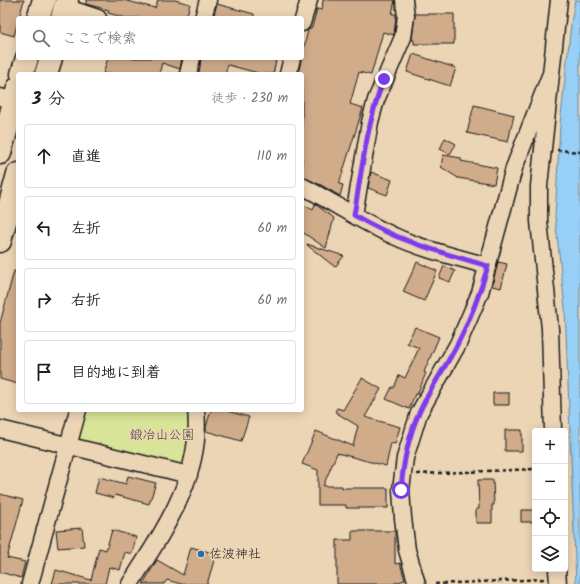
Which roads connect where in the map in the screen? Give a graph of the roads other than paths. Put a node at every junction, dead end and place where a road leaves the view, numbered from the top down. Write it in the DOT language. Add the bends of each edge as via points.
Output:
graph roads {
  1 [pos="44,0"];
  2 [pos="208,0"];
  3 [pos="309,0"];
  4 [pos="404,0"];
  5 [pos="558,0"];
  6 [pos="64,8"];
  7 [pos="39,16"];
  8 [pos="91,16"];
  9 [pos="204,16"];
  10 [pos="304,16"];
  11 [pos="26,60"];
  12 [pos="50,60"];
  13 [pos="192,60"];
  14 [pos="292,60"];
  15 [pos="23,72"];
  16 [pos="47,72"];
  17 [pos="188,72"];
  18 [pos="288,72"];
  19 [pos="550,76"];
  20 [pos="13,97"];
  21 [pos="0,153"];
  22 [pos="16,181"];
  23 [pos="304,187"];
  24 [pos="354,215"];
  25 [pos="0,241"];
  26 [pos="488,266"];
  27 [pos="77,412"];
  28 [pos="196,412"];
  29 [pos="553,428"];
  30 [pos="0,429"];
  31 [pos="68,445"];
  32 [pos="189,475"];
  33 [pos="30,584"];
  34 [pos="130,584"];
  35 [pos="417,584"];
  1 -- 7 [label="street"];
  2 -- 9 [label="street"];
  3 -- 10 [label="street"];
  4 -- 24 [label="street" via="406,16 403,37 376,100"];
  5 -- 19 [label="street"];
  6 -- 8 [label="street"];
  11 -- 15 [label="street"];
  12 -- 16 [label="street"];
  13 -- 17 [label="street"];
  14 -- 18 [label="street"];
  19 -- 26 [label="street" via="514,168"];
  19 -- 29 [label="street" via="539,186 539,221 550,323"];
  20 -- 21 [label="street"];
  22 -- 25 [label="street"];
  23 -- 24 [label="street"];
  24 -- 26 [label="street" via="372,226 416,245"];
  26 -- 35 [label="street" via="480,293 458,344 419,412 405,458 401,490 405,536"];
  27 -- 31 [label="street"];
  28 -- 32 [label="street" via="196,449"];
  30 -- 31 [label="street"];
  31 -- 32 [label="street"];
  31 -- 33 [label="street"];
  32 -- 34 [label="street" via="174,512"];
}
